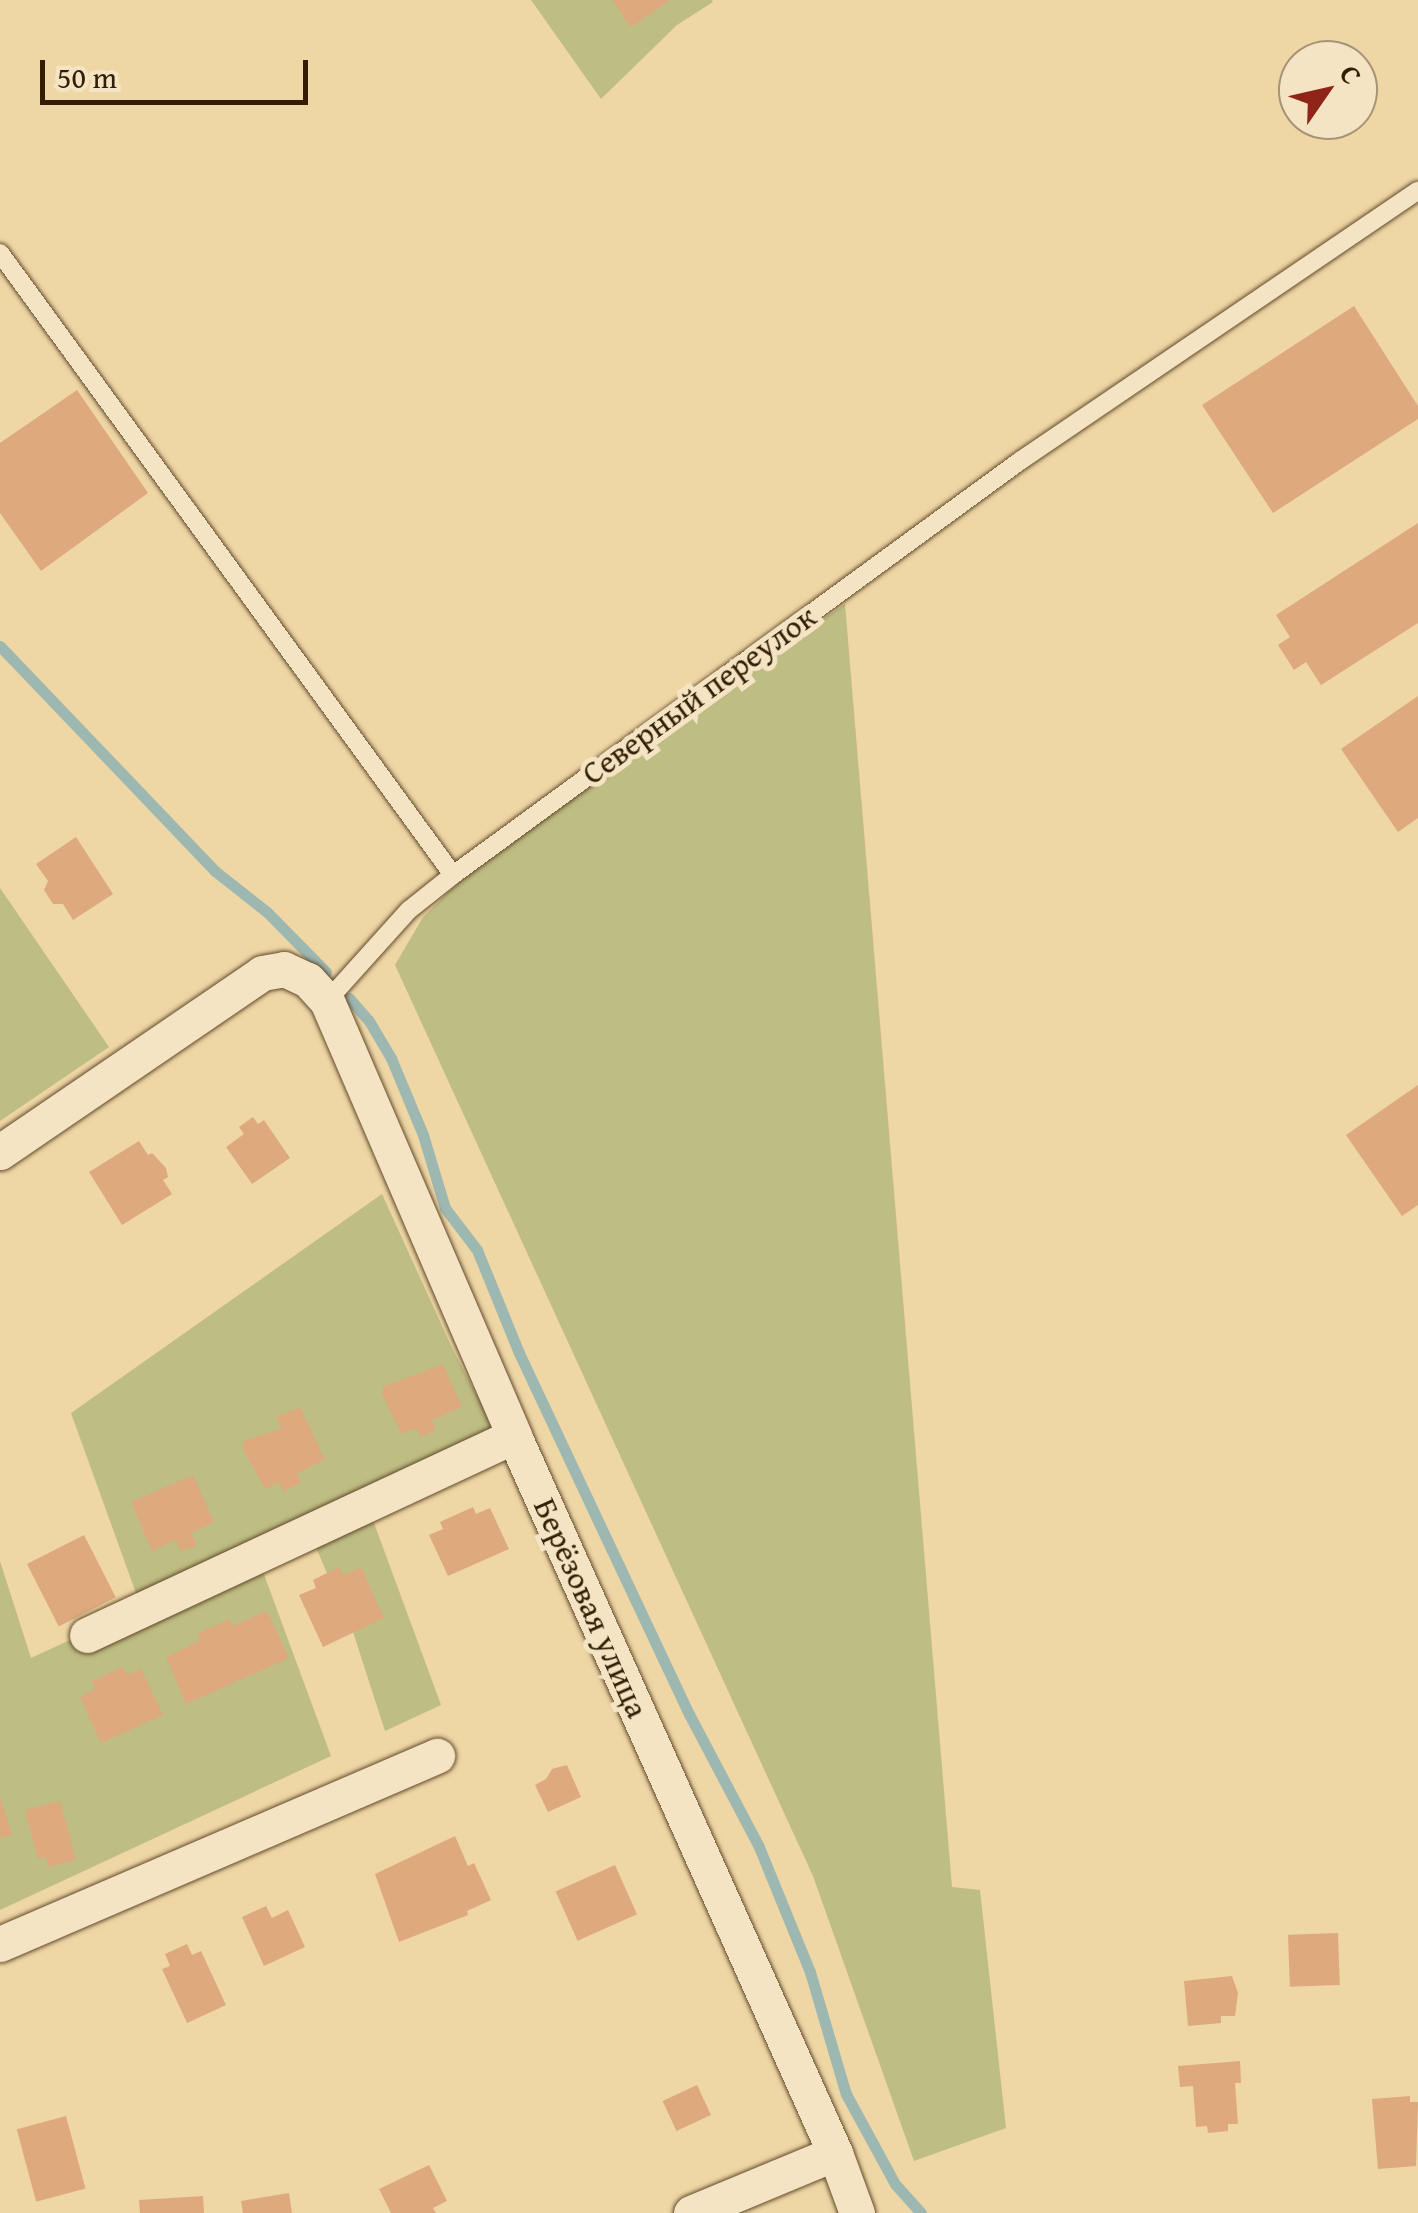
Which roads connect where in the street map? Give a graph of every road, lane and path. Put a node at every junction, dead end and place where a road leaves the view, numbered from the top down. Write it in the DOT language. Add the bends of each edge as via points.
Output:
graph roads {
  1 [pos="1418,191"];
  2 [pos="0,254"];
  3 [pos="453,876"];
  4 [pos="328,1001"];
  5 [pos="0,1152"];
  6 [pos="514,1436"];
  7 [pos="87,1636"];
  8 [pos="438,1756"];
  9 [pos="0,1944"];
  10 [pos="835,2153"];
  11 [pos="691,2213"];
  12 [pos="857,2213"];
  1 -- 3 [label="lane, Северный переулок" via="1020,461"];
  2 -- 3 [label="lane"];
  3 -- 4 [label="lane, Северный переулок" via="410,910"];
  4 -- 5 [label="street" via="308,980 284,969 262,973"];
  4 -- 6 [label="street, Берёзовая улица"];
  6 -- 7 [label="street"];
  6 -- 10 [label="street, Берёзовая улица"];
  8 -- 9 [label="street"];
  10 -- 11 [label="street"];
  10 -- 12 [label="street, Берёзовая улица"];
}
